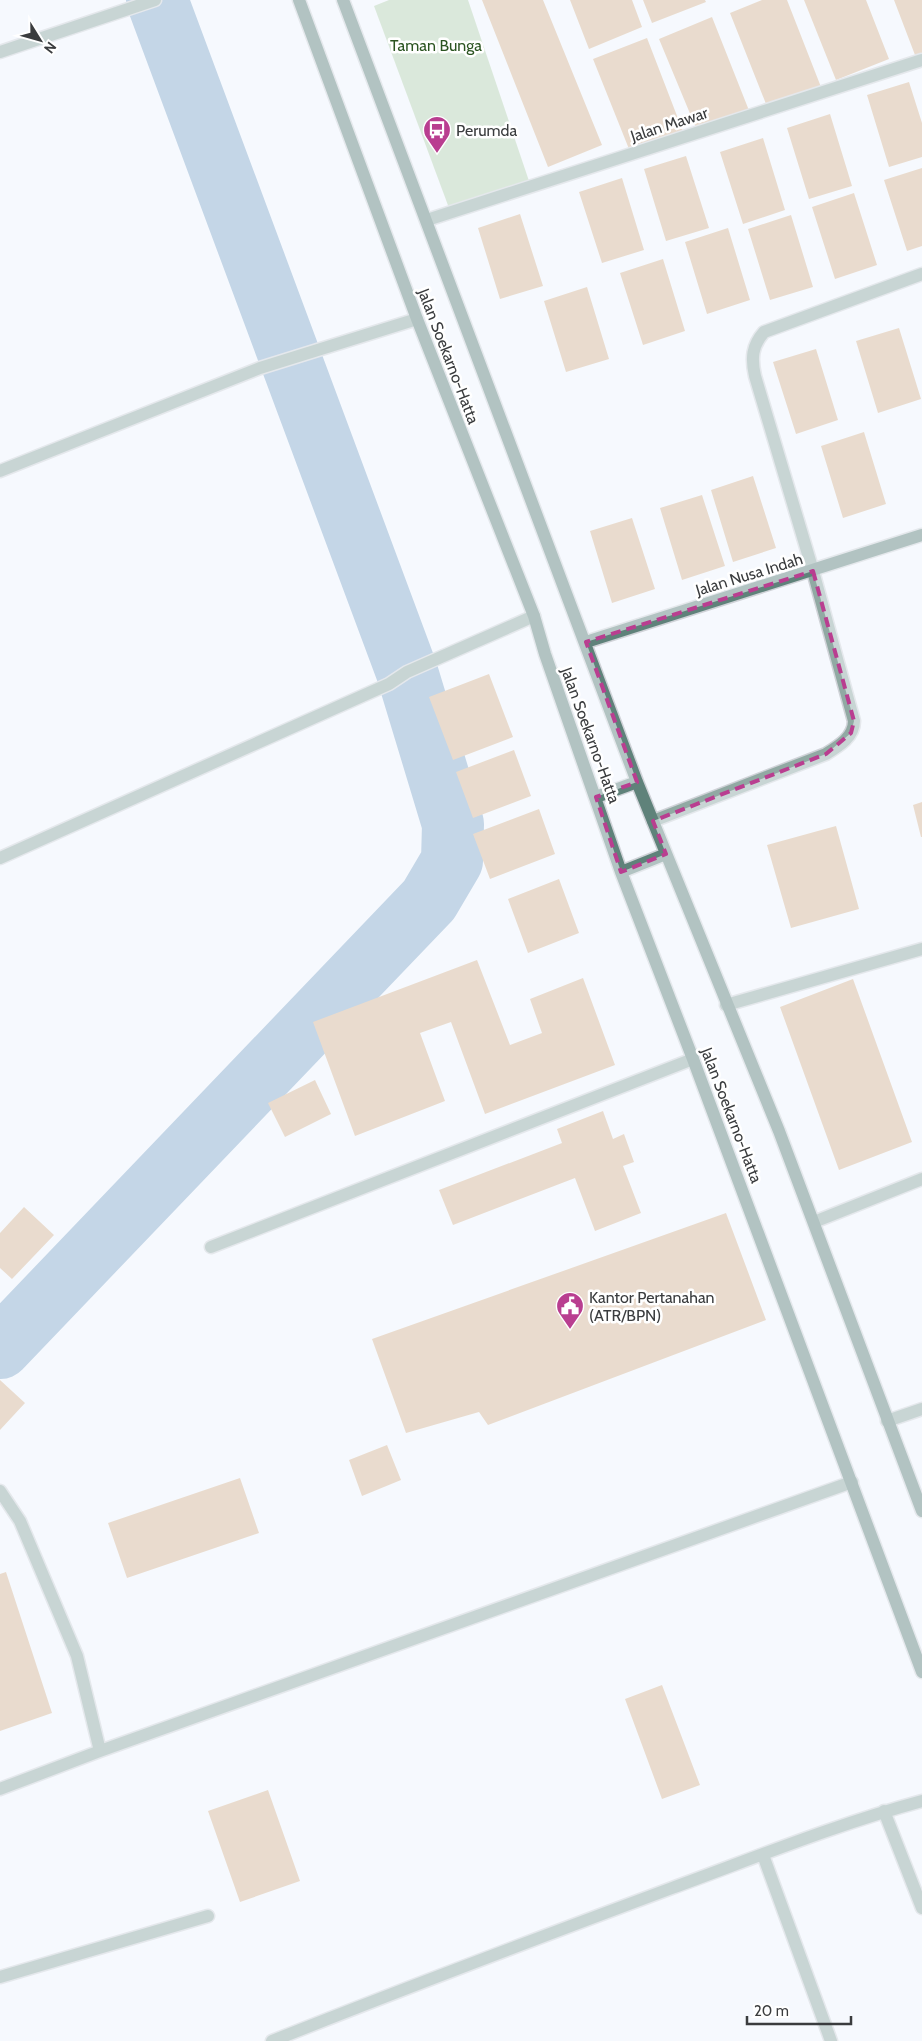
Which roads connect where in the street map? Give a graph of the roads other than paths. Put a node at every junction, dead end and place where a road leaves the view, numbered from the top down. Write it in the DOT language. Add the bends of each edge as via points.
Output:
graph roads {
  1 [pos="155,0"];
  2 [pos="300,0"];
  3 [pos="343,0"];
  4 [pos="0,52"];
  5 [pos="922,60"];
  6 [pos="427,220"];
  7 [pos="922,274"];
  8 [pos="417,319"];
  9 [pos="0,471"];
  10 [pos="922,535"];
  11 [pos="813,570"];
  12 [pos="534,616"];
  13 [pos="586,642"];
  14 [pos="637,782"];
  15 [pos="596,797"];
  16 [pos="653,821"];
  17 [pos="666,854"];
  18 [pos="0,858"];
  19 [pos="621,872"];
  20 [pos="922,949"];
  21 [pos="726,1005"];
  22 [pos="693,1059"];
  23 [pos="922,1179"];
  24 [pos="814,1222"];
  25 [pos="211,1247"];
  26 [pos="922,1409"];
  27 [pos="887,1421"];
  28 [pos="852,1482"];
  29 [pos="0,1491"];
  30 [pos="922,1511"];
  31 [pos="922,1672"];
  32 [pos="100,1751"];
  33 [pos="0,1789"];
  34 [pos="922,1801"];
  35 [pos="884,1811"];
  36 [pos="763,1855"];
  37 [pos="922,1908"];
  38 [pos="208,1916"];
  39 [pos="0,1977"];
  40 [pos="272,2041"];
  41 [pos="831,2041"];
  1 -- 4 [label="street"];
  2 -- 8 [label="main road, Jalan Soekarno-Hatta"];
  3 -- 6 [label="main road, Jalan Soekarno-Hatta"];
  5 -- 6 [label="street, Jalan Mawar"];
  6 -- 13 [label="main road, Jalan Soekarno-Hatta"];
  7 -- 11 [label="street" via="764,332 756,341 752,362 755,376"];
  8 -- 9 [label="street" via="260,368"];
  8 -- 12 [label="main road, Jalan Soekarno-Hatta"];
  10 -- 11 [label="main road, Jalan Nusa Indah"];
  11 -- 13 [label="main road, Jalan Nusa Indah"];
  11 -- 16 [label="street" via="854,721 851,733 826,754"];
  12 -- 15 [label="main road, Jalan Soekarno-Hatta"];
  12 -- 18 [label="street"];
  13 -- 14 [label="main road, Jalan Soekarno-Hatta"];
  14 -- 15 [label="main road"];
  14 -- 16 [label="main road, Jalan Soekarno-Hatta"];
  15 -- 19 [label="main road, Jalan Soekarno-Hatta"];
  16 -- 17 [label="main road, Jalan Soekarno-Hatta"];
  17 -- 19 [label="main road"];
  17 -- 21 [label="main road, Jalan Soekarno-Hatta"];
  19 -- 22 [label="main road, Jalan Soekarno-Hatta"];
  20 -- 21 [label="street"];
  21 -- 24 [label="main road, Jalan Soekarno-Hatta"];
  22 -- 25 [label="street"];
  22 -- 28 [label="main road, Jalan Soekarno-Hatta"];
  23 -- 24 [label="street"];
  24 -- 27 [label="main road, Jalan Soekarno-Hatta"];
  26 -- 27 [label="street"];
  27 -- 30 [label="main road, Jalan Soekarno-Hatta"];
  28 -- 31 [label="main road, Jalan Soekarno-Hatta"];
  28 -- 32 [label="street"];
  29 -- 32 [label="street" via="20,1522 77,1656"];
  32 -- 33 [label="street"];
  34 -- 35 [label="street"];
  35 -- 36 [label="street"];
  35 -- 37 [label="street"];
  36 -- 40 [label="street" via="443,1973"];
  36 -- 41 [label="street"];
  38 -- 39 [label="street"];
}
